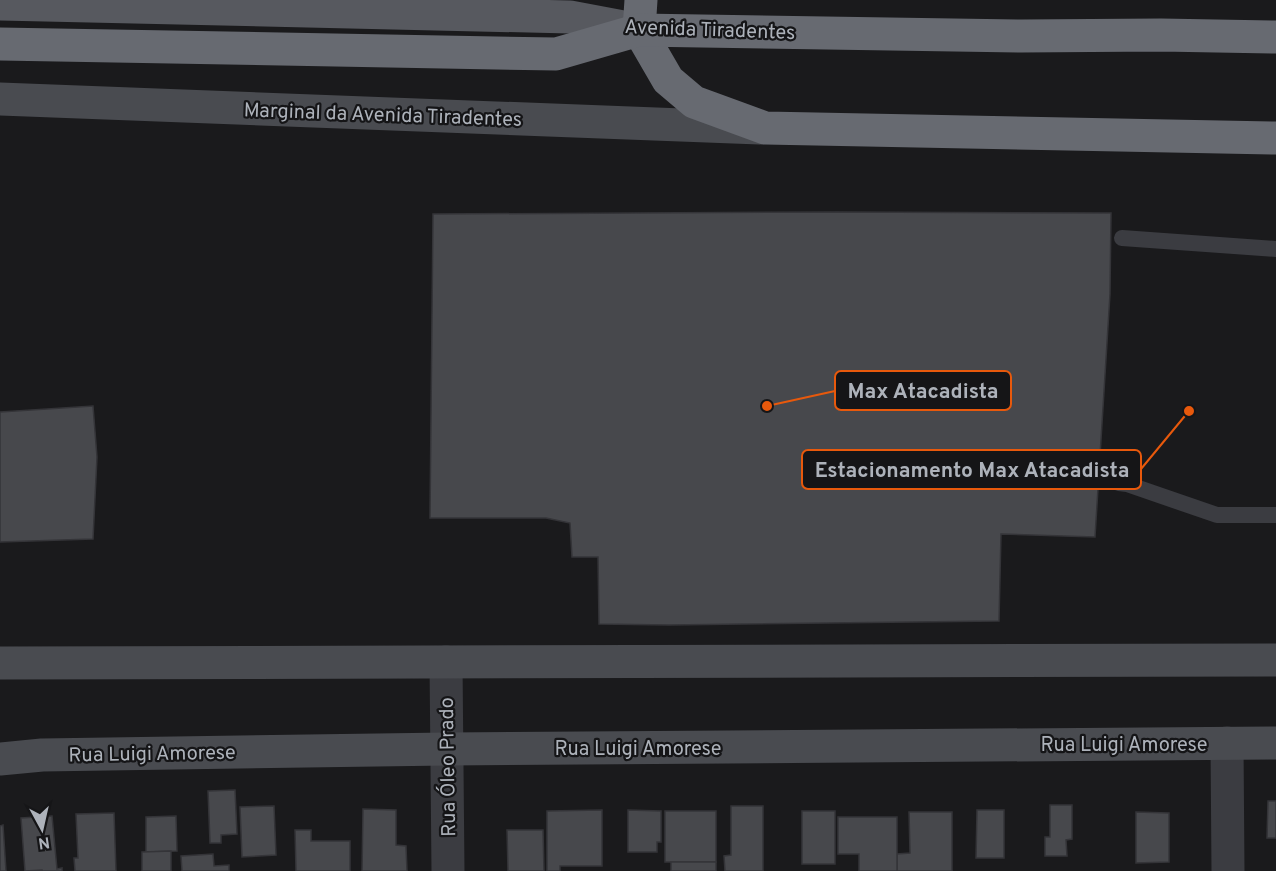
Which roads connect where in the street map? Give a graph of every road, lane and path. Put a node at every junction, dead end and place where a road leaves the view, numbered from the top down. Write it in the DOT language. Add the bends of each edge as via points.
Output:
graph roads {
  1 [pos="0,4"];
  2 [pos="640,15"];
  3 [pos="1276,37"];
  4 [pos="0,44"];
  5 [pos="0,99"];
  6 [pos="765,128"];
  7 [pos="1276,138"];
  8 [pos="1122,238"];
  9 [pos="1276,249"];
  10 [pos="1119,483"];
  11 [pos="1276,515"];
  12 [pos="1276,660"];
  13 [pos="446,662"];
  14 [pos="0,663"];
  15 [pos="1227,743"];
  16 [pos="1276,743"];
  17 [pos="447,749"];
  18 [pos="0,759"];
  19 [pos="448,871"];
  20 [pos="1228,871"];
  1 -- 2 [label="main road, Avenida Tiradentes" via="570,17"];
  2 -- 3 [label="highway, Avenida Tiradentes" via="1021,36"];
  2 -- 4 [label="highway" via="556,54"];
  2 -- 6 [label="highway" via="668,80 694,102"];
  5 -- 6 [label="street, Marginal da Avenida Tiradentes"];
  6 -- 7 [label="highway"];
  8 -- 9 [label="lane"];
  10 -- 11 [label="lane" via="1217,515"];
  12 -- 13 [label="street"];
  13 -- 14 [label="street"];
  13 -- 17 [label="street, Rua Óleo Prado"];
  15 -- 16 [label="street, Rua Luigi Amorese"];
  15 -- 17 [label="street, Rua Luigi Amorese"];
  15 -- 20 [label="street"];
  17 -- 18 [label="street, Rua Luigi Amorese" via="42,755"];
  17 -- 19 [label="street, Rua Óleo Prado"];
}
